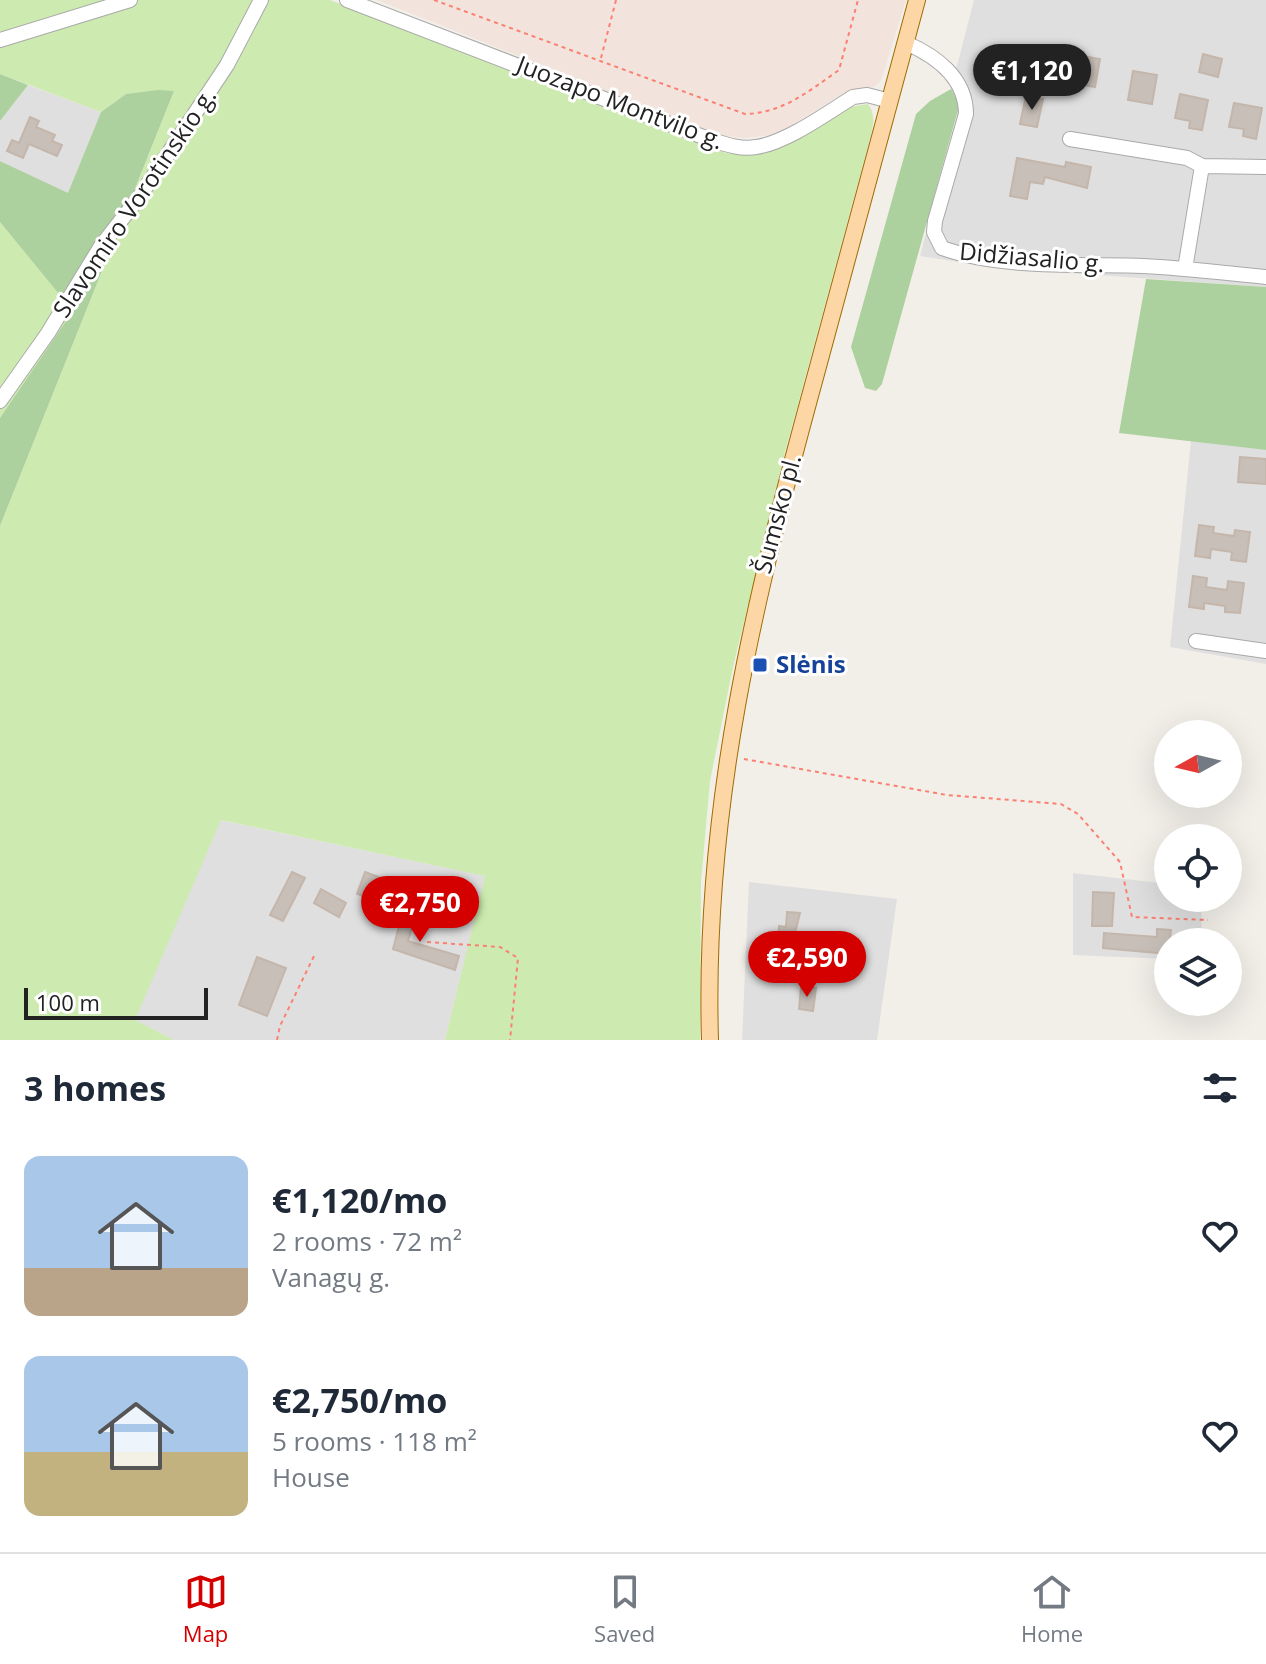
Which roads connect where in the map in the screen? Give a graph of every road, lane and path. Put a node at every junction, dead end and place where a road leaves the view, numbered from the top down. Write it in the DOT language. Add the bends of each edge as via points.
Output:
graph roads {
  1 [pos="130,0"];
  2 [pos="261,0"];
  3 [pos="347,0"];
  4 [pos="434,0"];
  5 [pos="616,0"];
  6 [pos="858,0"];
  7 [pos="917,0"];
  8 [pos="0,40"];
  9 [pos="906,43"];
  10 [pos="600,59"];
  11 [pos="890,101"];
  12 [pos="1070,139"];
  13 [pos="1202,166"];
  14 [pos="1266,167"];
  15 [pos="1185,269"];
  16 [pos="1266,277"];
  17 [pos="0,401"];
  18 [pos="1196,641"];
  19 [pos="1266,651"];
  20 [pos="727,756"];
  21 [pos="1208,920"];
  22 [pos="427,942"];
  23 [pos="314,956"];
  24 [pos="277,1040"];
  25 [pos="510,1040"];
  26 [pos="710,1040"];
  1 -- 8 [label="street"];
  2 -- 17 [label="street, Slavomiro Vorotinskio g." via="227,65"];
  3 -- 11 [label="street, Juozapo Montvilo g." via="734,146 770,144 853,97"];
  4 -- 10 [label="path"];
  5 -- 10 [label="path"];
  6 -- 10 [label="path" via="839,70 766,113 745,114"];
  7 -- 9 [label="main road, Šumsko pl."];
  9 -- 11 [label="main road, Šumsko pl."];
  9 -- 15 [label="street, Didžiasalio g." via="952,75 966,101 935,221 942,248 1053,265"];
  11 -- 20 [label="main road, Šumsko pl." via="772,535"];
  12 -- 13 [label="street" via="1187,158"];
  13 -- 14 [label="street"];
  13 -- 15 [label="street"];
  15 -- 16 [label="street, Didžiasalio g."];
  18 -- 19 [label="street"];
  20 -- 21 [label="path" via="947,795 1061,804 1078,814 1120,862 1132,917"];
  20 -- 26 [label="main road, Šumsko pl." via="714,884"];
  22 -- 25 [label="path" via="500,947 518,958"];
  23 -- 24 [label="path"];
}
